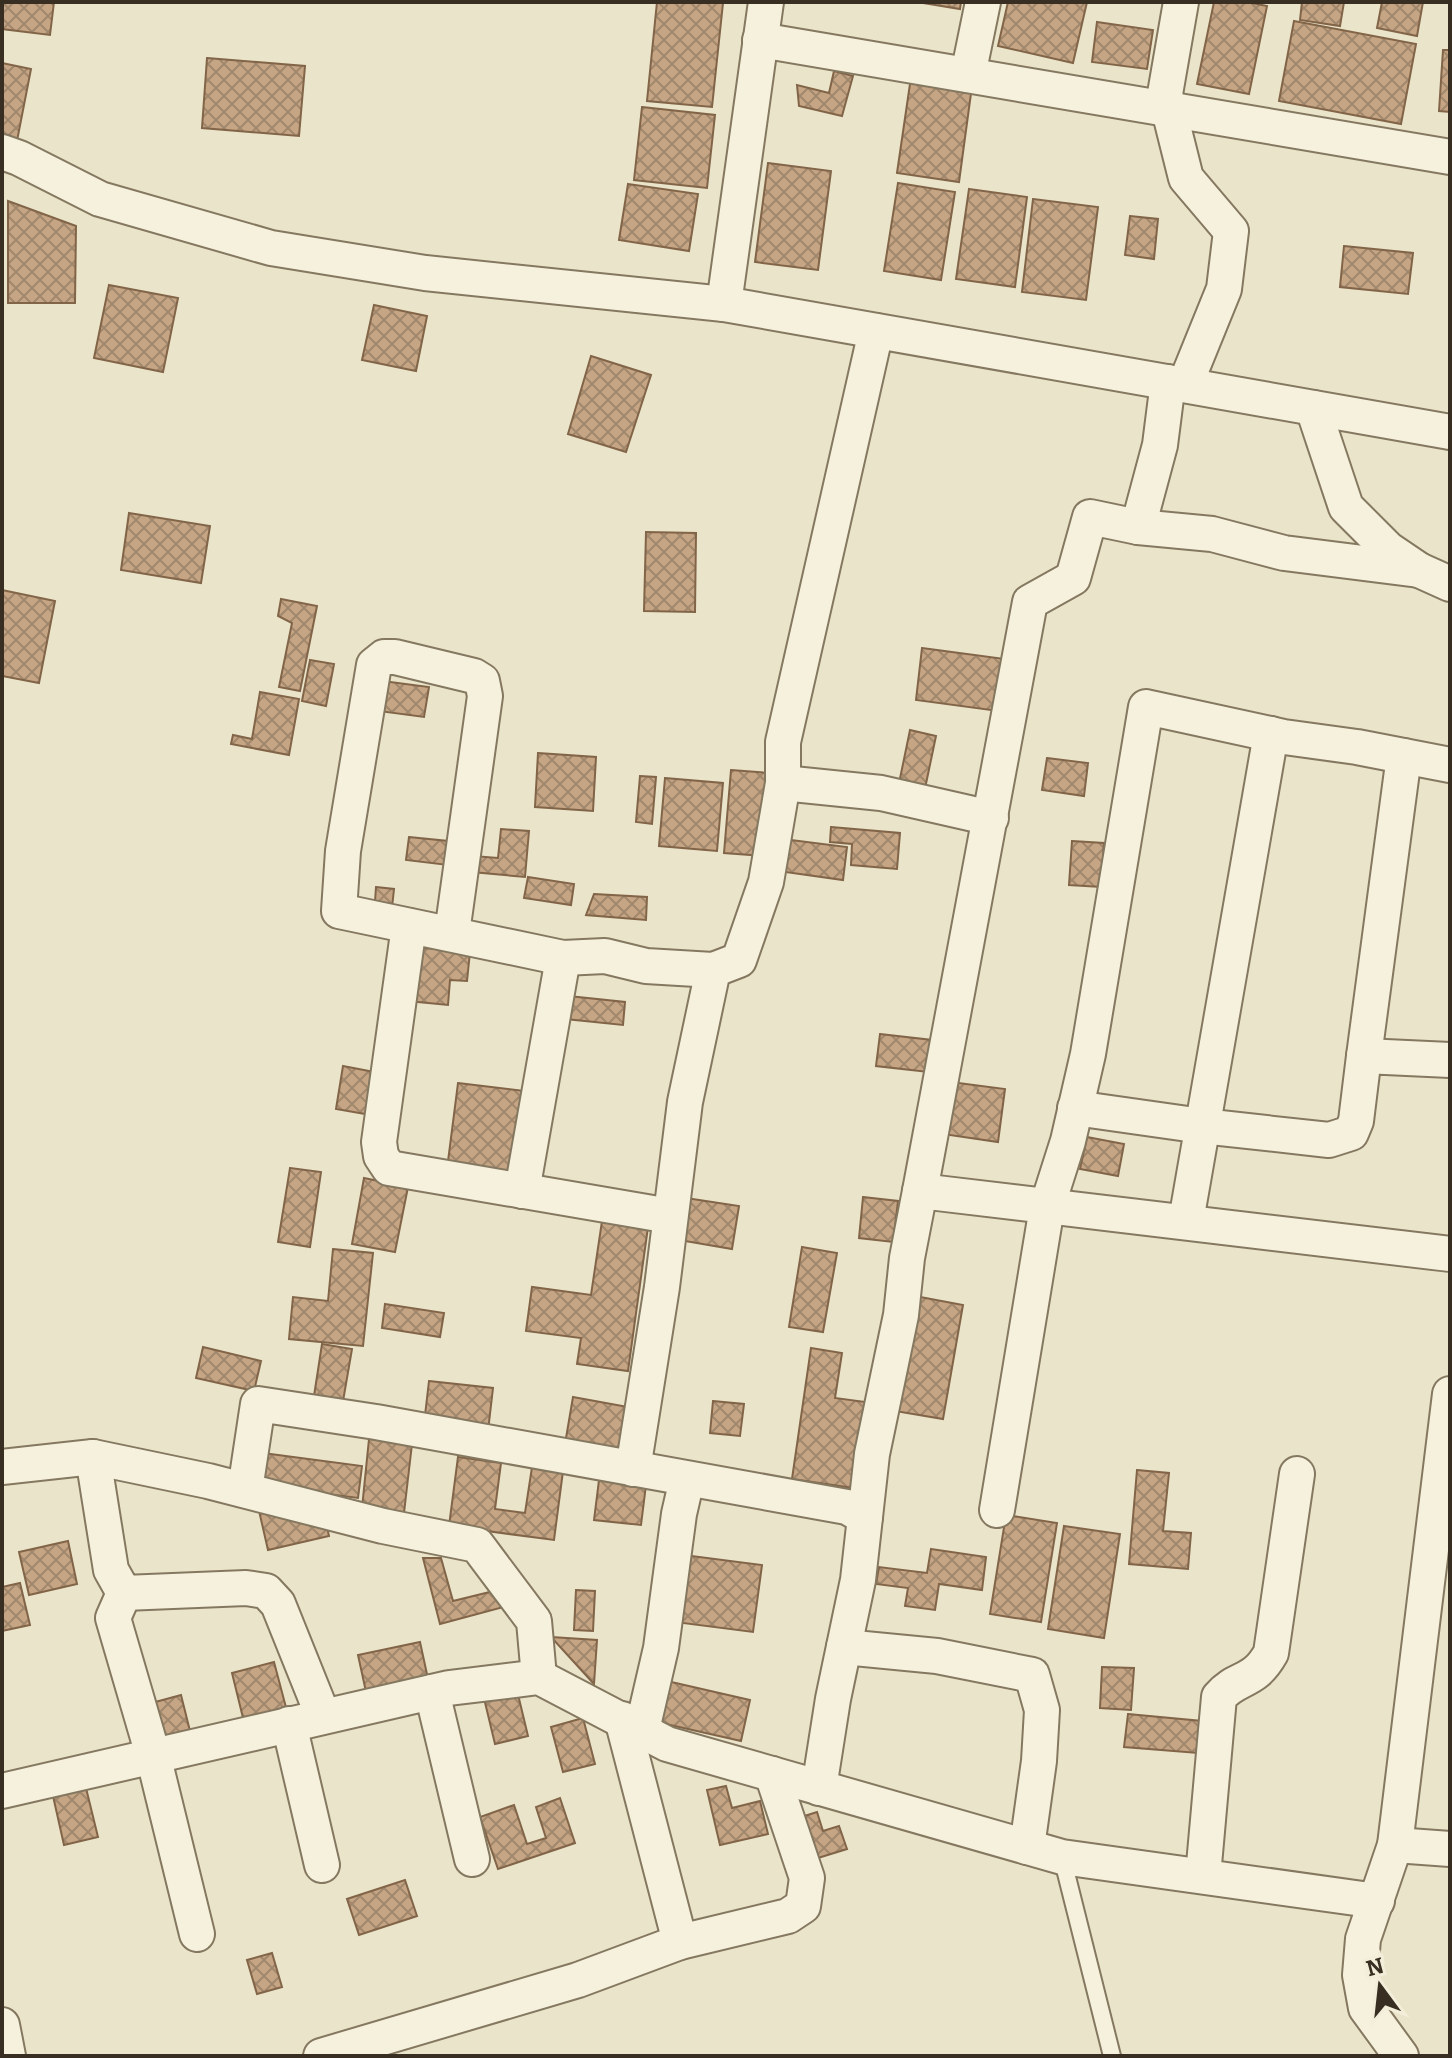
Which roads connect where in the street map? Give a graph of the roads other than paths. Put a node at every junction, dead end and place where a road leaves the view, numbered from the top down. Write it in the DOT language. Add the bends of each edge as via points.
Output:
graph roads {
  1 [pos="766,2"];
  2 [pos="983,2"];
  3 [pos="1181,2"];
  4 [pos="760,40"];
  5 [pos="968,75"];
  6 [pos="1169,108"];
  7 [pos="2,152"];
  8 [pos="1450,157"];
  9 [pos="724,304"];
  10 [pos="876,331"];
  11 [pos="1176,384"];
  12 [pos="1313,408"];
  13 [pos="1450,432"];
  14 [pos="1138,527"];
  15 [pos="1419,570"];
  16 [pos="1450,584"];
  17 [pos="1271,734"];
  18 [pos="1404,756"];
  19 [pos="1450,765"];
  20 [pos="783,783"];
  21 [pos="991,818"];
  22 [pos="409,926"];
  23 [pos="452,933"];
  24 [pos="563,958"];
  25 [pos="713,970"];
  26 [pos="1364,1056"];
  27 [pos="1450,1060"];
  28 [pos="1075,1108"];
  29 [pos="1202,1126"];
  30 [pos="522,1191"];
  31 [pos="920,1191"];
  32 [pos="1047,1207"];
  33 [pos="670,1216"];
  34 [pos="1186,1221"];
  35 [pos="1450,1254"];
  36 [pos="1449,1405"];
  37 [pos="93,1457"];
  38 [pos="2,1467"];
  39 [pos="633,1469"];
  40 [pos="1297,1474"];
  41 [pos="687,1479"];
  42 [pos="245,1490"];
  43 [pos="997,1510"];
  44 [pos="865,1517"];
  45 [pos="124,1593"];
  46 [pos="844,1647"];
  47 [pos="539,1677"];
  48 [pos="432,1692"];
  49 [pos="323,1716"];
  50 [pos="289,1724"];
  51 [pos="632,1725"];
  52 [pos="153,1755"];
  53 [pos="772,1774"];
  54 [pos="819,1788"];
  55 [pos="2,1791"];
  56 [pos="1395,1845"];
  57 [pos="1027,1847"];
  58 [pos="1450,1849"];
  59 [pos="1062,1857"];
  60 [pos="472,1859"];
  61 [pos="322,1865"];
  62 [pos="1203,1876"];
  63 [pos="1377,1901"];
  64 [pos="197,1934"];
  65 [pos="680,1942"];
  66 [pos="2,2025"];
  67 [pos="8,2056"];
  68 [pos="321,2056"];
  69 [pos="1112,2056"];
  70 [pos="1401,2056"];
  1 -- 4 [label="street"];
  2 -- 5 [label="street"];
  3 -- 6 [label="street" via="1165,94"];
  4 -- 5 [label="street"];
  4 -- 9 [label="street"];
  5 -- 6 [label="street"];
  6 -- 8 [label="street"];
  6 -- 11 [label="street" via="1186,178 1231,231 1224,289"];
  7 -- 9 [label="street" via="100,199 271,248 425,273"];
  9 -- 10 [label="street"];
  10 -- 11 [label="street"];
  10 -- 20 [label="street" via="783,742"];
  11 -- 12 [label="street"];
  11 -- 14 [label="street"];
  12 -- 13 [label="street"];
  12 -- 15 [label="street" via="1346,507 1388,549"];
  14 -- 15 [label="street" via="1212,534 1284,553"];
  14 -- 21 [label="street" via="1090,517 1073,578 1030,602"];
  15 -- 16 [label="street"];
  17 -- 18 [label="street"];
  17 -- 28 [label="street" via="1146,707"];
  17 -- 29 [label="street"];
  18 -- 19 [label="street"];
  18 -- 26 [label="street"];
  20 -- 21 [label="street" via="881,793"];
  20 -- 25 [label="street" via="766,882 739,960"];
  21 -- 31 [label="street"];
  22 -- 23 [label="street"];
  22 -- 23 [label="street" via="339,911 343,851 374,665 384,657 482,681 485,696"];
  22 -- 30 [label="street" via="381,1156 389,1168"];
  23 -- 24 [label="street"];
  24 -- 25 [label="street" via="605,956 646,966"];
  24 -- 30 [label="street"];
  25 -- 33 [label="street" via="685,1102"];
  26 -- 27 [label="street"];
  26 -- 29 [label="street" via="1351,1133 1329,1140"];
  28 -- 29 [label="street"];
  28 -- 32 [label="street"];
  29 -- 34 [label="street"];
  30 -- 33 [label="street"];
  31 -- 32 [label="street"];
  31 -- 44 [label="street"];
  32 -- 34 [label="street"];
  32 -- 43 [label="street"];
  33 -- 39 [label="street"];
  34 -- 35 [label="street"];
  36 -- 56 [label="street"];
  37 -- 38 [label="street"];
  37 -- 42 [label="street"];
  37 -- 45 [label="street" via="111,1570"];
  39 -- 41 [label="street"];
  39 -- 42 [label="street" via="258,1404"];
  40 -- 62 [label="street" via="1271,1653 1262,1669 1228,1686 1219,1697"];
  41 -- 44 [label="street" via="847,1507"];
  41 -- 51 [label="street" via="661,1648"];
  42 -- 47 [label="street" via="477,1545 534,1621"];
  44 -- 46 [label="street"];
  45 -- 49 [label="street" via="266,1591 278,1604"];
  45 -- 52 [label="street" via="113,1618"];
  46 -- 54 [label="street"];
  46 -- 57 [label="street" via="937,1656 1032,1675 1042,1710"];
  47 -- 48 [label="street"];
  47 -- 51 [label="street"];
  48 -- 49 [label="street"];
  48 -- 60 [label="street"];
  49 -- 50 [label="street"];
  50 -- 52 [label="street"];
  50 -- 61 [label="street"];
  51 -- 53 [label="street" via="667,1744"];
  51 -- 65 [label="street"];
  52 -- 55 [label="street"];
  52 -- 64 [label="street"];
  53 -- 54 [label="street"];
  53 -- 65 [label="street" via="807,1878 803,1906 788,1916"];
  54 -- 57 [label="street"];
  56 -- 58 [label="street"];
  56 -- 63 [label="street"];
  57 -- 59 [label="street"];
  59 -- 62 [label="street"];
  59 -- 69 [label="lane"];
  62 -- 63 [label="street"];
  63 -- 70 [label="street" via="1363,1939 1360,1975 1366,2008"];
  65 -- 68 [label="street" via="578,1980"];
  66 -- 67 [label="street"];
}
